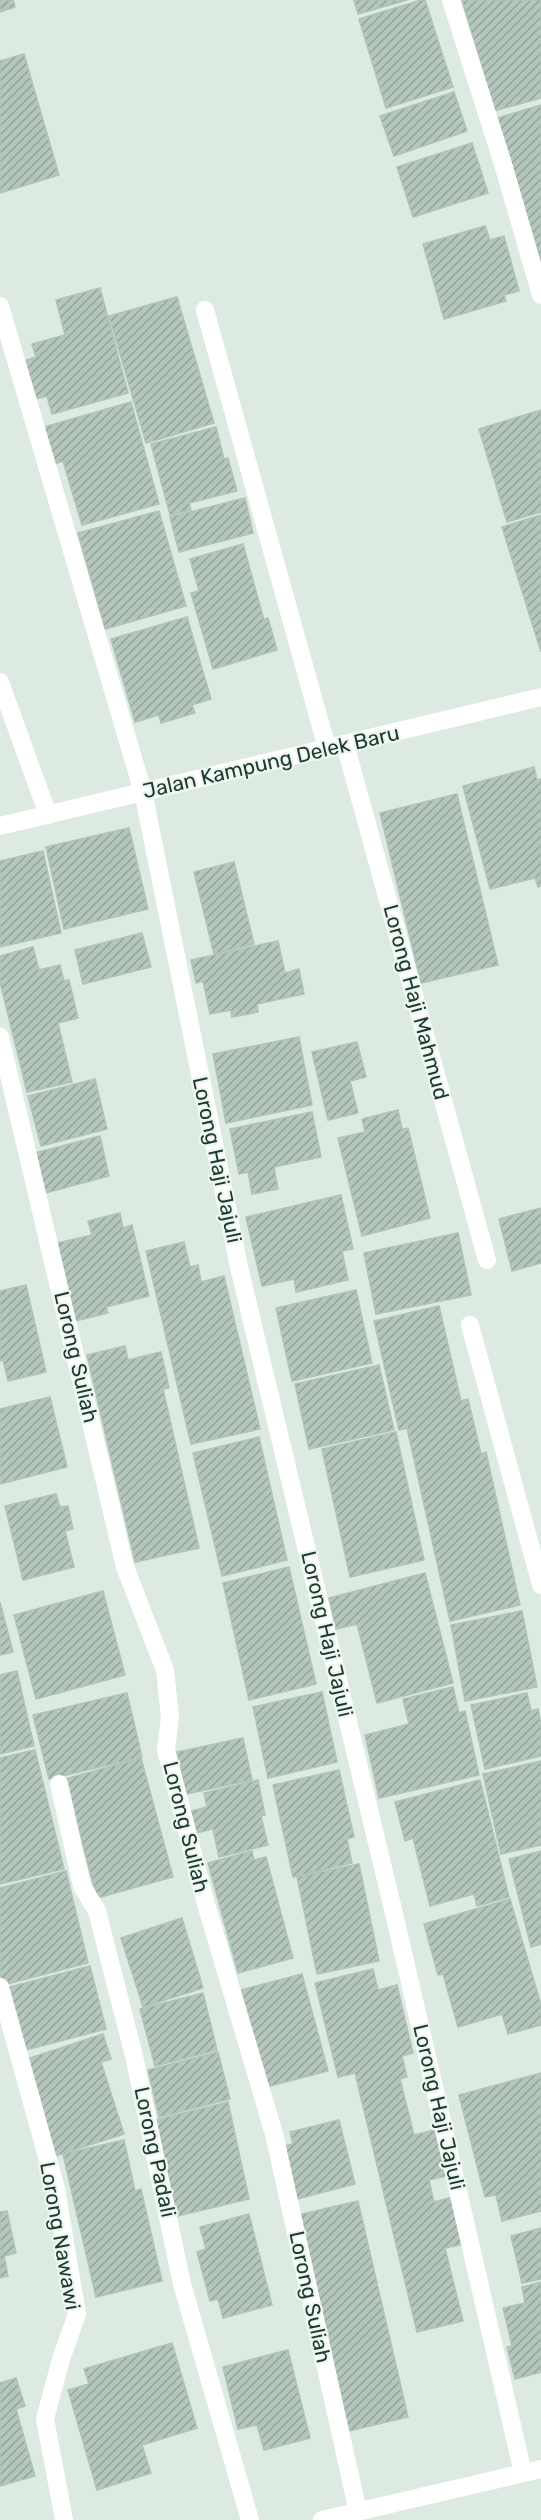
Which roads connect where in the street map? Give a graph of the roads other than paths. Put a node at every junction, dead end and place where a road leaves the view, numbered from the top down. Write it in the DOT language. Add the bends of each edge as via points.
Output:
graph roads {
  1 [pos="451,0"];
  2 [pos="541,295"];
  3 [pos="0,306"];
  4 [pos="205,310"];
  5 [pos="0,682"];
  6 [pos="541,697"];
  7 [pos="345,744"];
  8 [pos="327,748"];
  9 [pos="143,792"];
  10 [pos="48,815"];
  11 [pos="0,826"];
  12 [pos="0,1037"];
  13 [pos="487,1260"];
  14 [pos="470,1325"];
  15 [pos="541,1585"];
  16 [pos="59,1785"];
  17 [pos="0,1987"];
  18 [pos="532,2471"];
  19 [pos="358,2512"];
  20 [pos="64,2520"];
  21 [pos="250,2520"];
  22 [pos="322,2520"];
  1 -- 2 [label="street"];
  3 -- 9 [label="street, Lorong Haji Jajuli"];
  4 -- 8 [label="street"];
  5 -- 10 [label="street"];
  6 -- 7 [label="street, Jalan Kampung Delek Baru"];
  7 -- 8 [label="street, Jalan Kampung Delek Baru"];
  7 -- 13 [label="street, Lorong Haji Mahmud"];
  8 -- 9 [label="street, Jalan Kampung Delek Baru"];
  9 -- 10 [label="street, Jalan Kampung Delek Baru"];
  9 -- 18 [label="street, Lorong Haji Jajuli" via="239,1267"];
  10 -- 11 [label="street, Jalan Kampung Delek Baru"];
  12 -- 19 [label="street, Lorong Suliah" via="125,1567 165,1670 170,1717 166,1750 206,1904 274,2134"];
  14 -- 15 [label="street"];
  16 -- 21 [label="street, Lorong Padali" via="82,1886 97,1911 134,2056 182,2284"];
  17 -- 20 [label="street, Lorong Nawawi" via="56,2189 77,2314 45,2419"];
  18 -- 19 [label="street"];
  19 -- 22 [label="street"];
}
